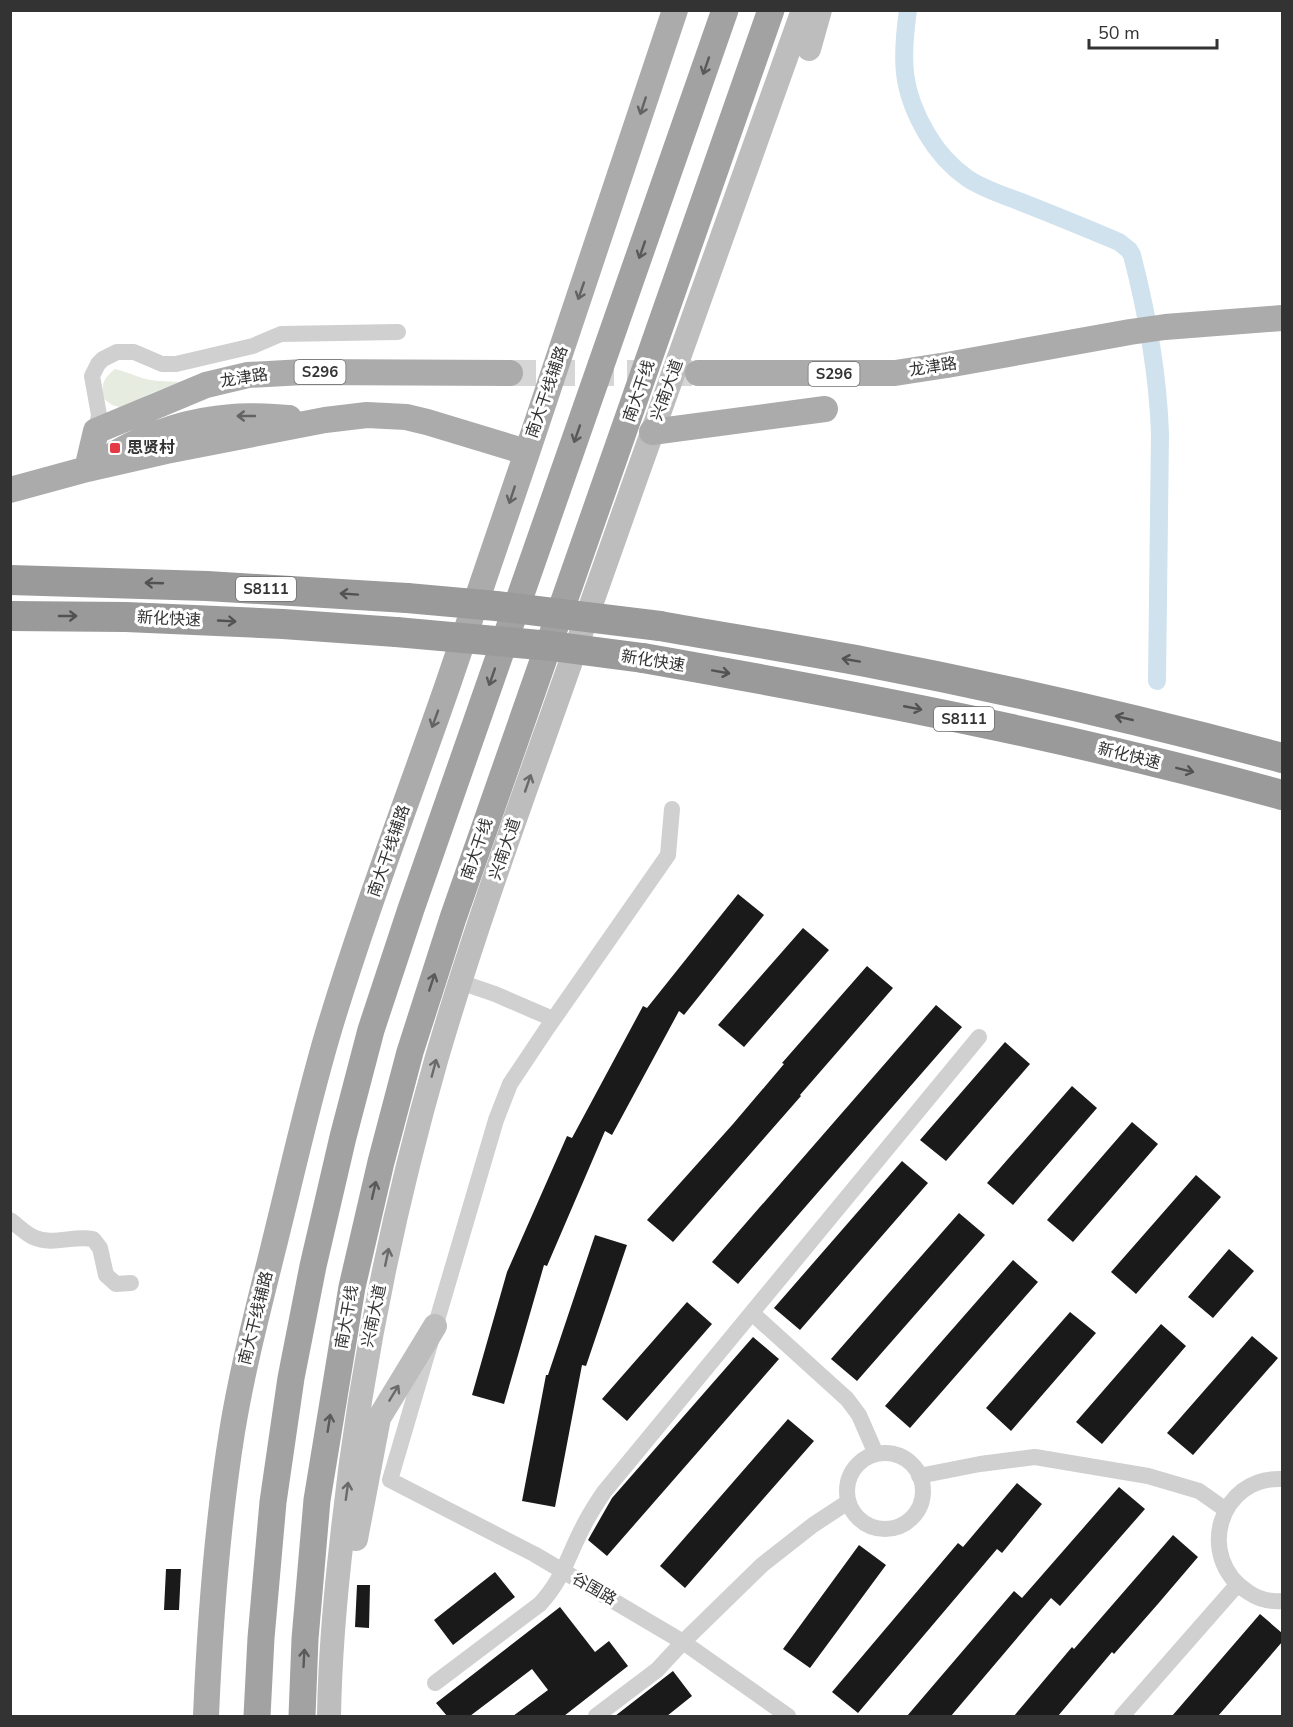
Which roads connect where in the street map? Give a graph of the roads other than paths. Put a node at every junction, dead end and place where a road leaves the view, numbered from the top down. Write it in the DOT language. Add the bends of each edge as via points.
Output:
graph roads {
  1 [pos="675,10"];
  2 [pos="725,10"];
  3 [pos="771,10"];
  4 [pos="803,10"];
  5 [pos="820,10"];
  6 [pos="809,49"];
  7 [pos="1282,302"];
  8 [pos="1282,318"];
  9 [pos="1165,327"];
  10 [pos="398,332"];
  11 [pos="510,373"];
  12 [pos="698,373"];
  13 [pos="825,409"];
  14 [pos="96,431"];
  15 [pos="652,432"];
  16 [pos="526,452"];
  17 [pos="87,469"];
  18 [pos="10,490"];
  19 [pos="10,580"];
  20 [pos="10,616"];
  21 [pos="1282,758"];
  22 [pos="1282,795"];
  23 [pos="672,809"];
  24 [pos="460,982"];
  25 [pos="553,1019"];
  26 [pos="979,1037"];
  27 [pos="10,1220"];
  28 [pos="131,1283"];
  29 [pos="752,1313"];
  30 [pos="435,1326"];
  31 [pos="876,1454"];
  32 [pos="919,1476"];
  33 [pos="1282,1479"];
  34 [pos="848,1502"];
  35 [pos="1226,1510"];
  36 [pos="564,1571"];
  37 [pos="1237,1585"];
  38 [pos="1282,1601"];
  39 [pos="684,1642"];
  40 [pos="435,1683"];
  41 [pos="206,1716"];
  42 [pos="257,1716"];
  43 [pos="302,1716"];
  44 [pos="331,1716"];
  45 [pos="596,1716"];
  46 [pos="788,1716"];
  47 [pos="1122,1716"];
  1 -- 16 [label="main road, 南大干线辅路, one-way"];
  2 -- 42 [label="highway, one-way" via="371,1030 340,1148 291,1378 273,1502"];
  43 -- 3 [label="highway, 南大干线, one-way" via="318,1500 335,1388 352,1287 410,1052 453,918"];
  4 -- 15 [label="main road, 兴南大道"];
  5 -- 6 [label="main road"];
  7 -- 9 [label="main road, 龙津路 / S296"];
  8 -- 9 [label="main road, 龙津路 / S296"];
  9 -- 12 [label="main road, 龙津路 / S296" via="895,373"];
  10 -- 14 [label="street" via="281,334 253,346 176,364 162,364 134,352 117,352 98,363 92,376 99,415"];
  11 -- 14 [label="main road, 龙津路 / S296" via="248,375 206,384"];
  13 -- 15 [label="main road"];
  14 -- 17 [label="main road"];
  24 -- 15 [label="main road, 兴南大道, one-way"];
  16 -- 17 [label="main road" via="406,417 367,415 326,420 247,416 158,434 134,442"];
  16 -- 41 [label="main road, 南大干线辅路, one-way" via="366,915 307,1108 248,1347 232,1433 212,1602"];
  17 -- 18 [label="main road"];
  21 -- 19 [label="highway, S8111, one-way, bridge" via="1005,691 660,626 407,598 207,585"];
  20 -- 22 [label="highway, 新化快速 / S8111, one-way, bridge" via="283,624 551,646 643,658 998,726"];
  23 -- 25 [label="street" via="668,855"];
  24 -- 25 [label="street"];
  44 -- 24 [label="main road, 兴南大道, one-way" via="333,1618 364,1370 407,1169"];
  25 -- 30 [label="street" via="510,1084 496,1120"];
  26 -- 29 [label="street"];
  27 -- 28 [label="street" via="32,1237 49,1242 93,1239 100,1248 106,1275 116,1284"];
  29 -- 31 [label="street" via="847,1399 859,1415"];
  29 -- 36 [label="street" via="604,1492 581,1530"];
  30 -- 36 [label="street, 谷围路" via="390,1480"];
  44 -- 30 [label="main road, one-way" via="351,1563 379,1418"];
  31 -- 32 [label="street" via="904,1459"];
  31 -- 34 [label="street" via="857,1466 850,1477"];
  32 -- 34 [label="street" via="922,1488 917,1511 899,1526 887,1529 863,1523"];
  32 -- 35 [label="street" via="1035,1457 1148,1476 1199,1491"];
  33 -- 35 [label="street" via="1254,1484"];
  34 -- 39 [label="street" via="762,1565"];
  35 -- 37 [label="street" via="1218,1548 1224,1568"];
  36 -- 39 [label="street, 谷围路"];
  36 -- 40 [label="street" via="540,1604"];
  37 -- 38 [label="street" via="1255,1597"];
  37 -- 47 [label="street"];
  39 -- 45 [label="street" via="657,1670"];
  39 -- 46 [label="street, 谷围路"];
}
